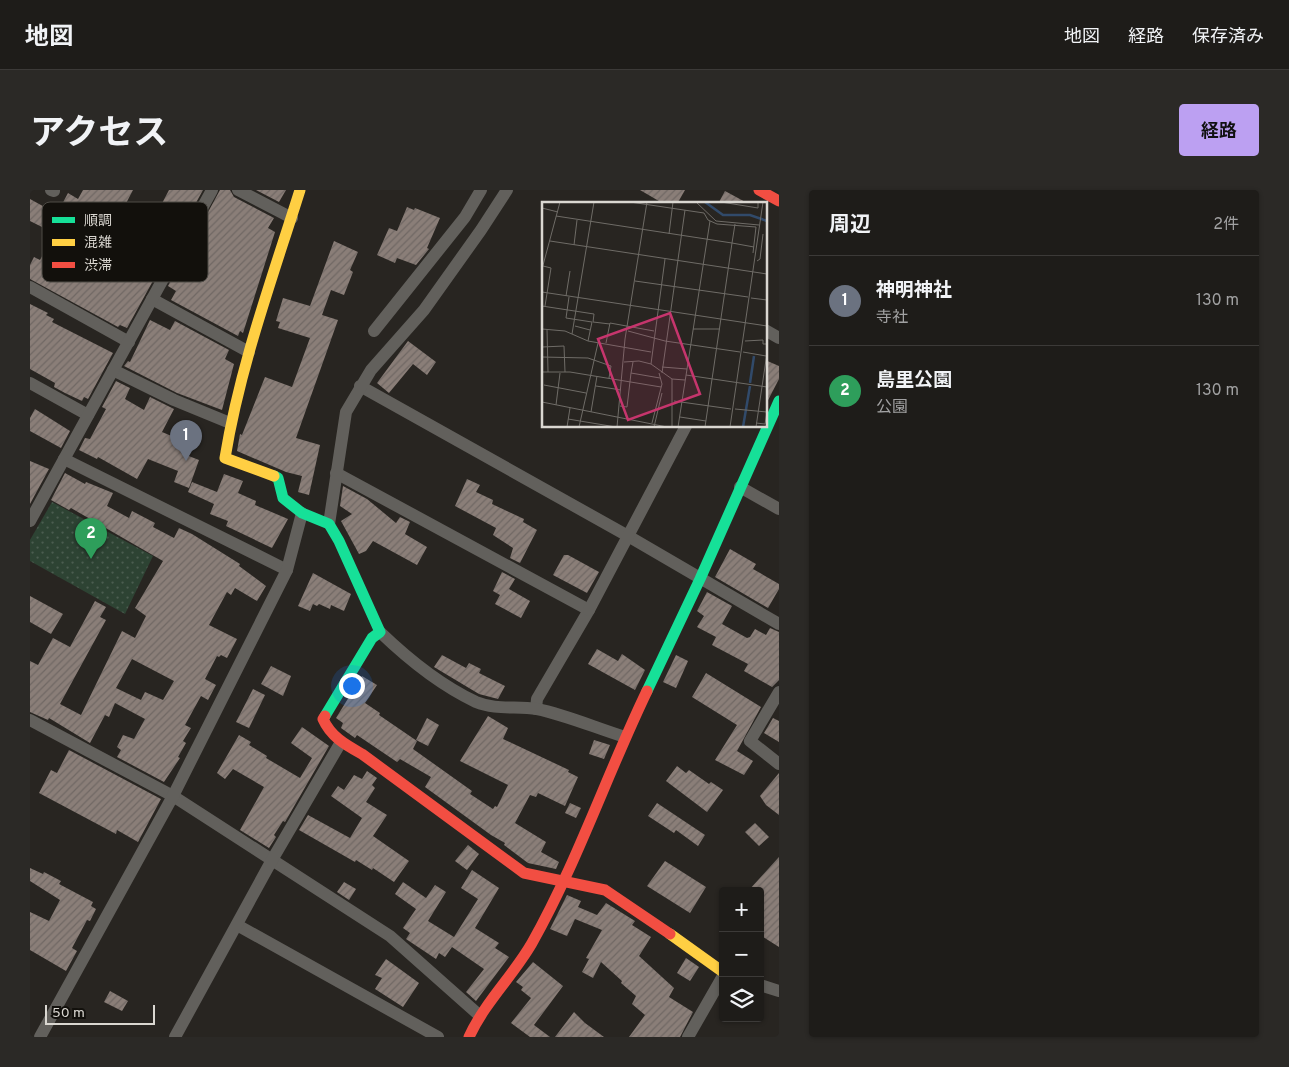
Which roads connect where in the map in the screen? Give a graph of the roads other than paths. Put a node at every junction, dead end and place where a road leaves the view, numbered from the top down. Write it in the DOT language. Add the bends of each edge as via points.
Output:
graph roads {
  1 [pos="212,190"];
  2 [pos="238,190"];
  3 [pos="300,190"];
  4 [pos="481,190"];
  5 [pos="507,190"];
  6 [pos="759,190"];
  7 [pos="779,201"];
  8 [pos="205,202"];
  9 [pos="292,218"];
  10 [pos="161,282"];
  11 [pos="30,287"];
  12 [pos="152,299"];
  13 [pos="374,331"];
  14 [pos="766,331"];
  15 [pos="779,338"];
  16 [pos="129,342"];
  17 [pos="249,352"];
  18 [pos="113,370"];
  19 [pos="30,384"];
  20 [pos="360,386"];
  21 [pos="779,401"];
  22 [pos="88,415"];
  23 [pos="230,423"];
  24 [pos="685,428"];
  25 [pos="64,459"];
  26 [pos="336,473"];
  27 [pos="740,487"];
  28 [pos="779,509"];
  29 [pos="302,513"];
  30 [pos="30,521"];
  31 [pos="329,524"];
  32 [pos="628,536"];
  33 [pos="287,570"];
  34 [pos="700,579"];
  35 [pos="589,610"];
  36 [pos="779,624"];
  37 [pos="380,632"];
  38 [pos="779,692"];
  39 [pos="536,709"];
  40 [pos="30,720"];
  41 [pos="625,737"];
  42 [pos="341,742"];
  43 [pos="779,764"];
  44 [pos="173,796"];
  45 [pos="272,860"];
  46 [pos="562,881"];
  47 [pos="237,925"];
  48 [pos="719,969"];
  49 [pos="722,977"];
  50 [pos="764,986"];
  51 [pos="779,991"];
  52 [pos="479,1015"];
  53 [pos="40,1037"];
  54 [pos="175,1037"];
  55 [pos="438,1037"];
  56 [pos="469,1037"];
  57 [pos="688,1037"];
  1 -- 8 [label="street"];
  2 -- 9 [label="street"];
  3 -- 9 [label="street"];
  4 -- 13 [label="street" via="465,217"];
  5 -- 20 [label="street" via="424,310"];
  6 -- 7 [label="street"];
  9 -- 17 [label="street"];
  10 -- 12 [label="street"];
  11 -- 16 [label="street"];
  12 -- 16 [label="street"];
  12 -- 17 [label="street"];
  14 -- 15 [label="street"];
  16 -- 18 [label="street"];
  17 -- 23 [label="street"];
  18 -- 22 [label="street"];
  18 -- 23 [label="street"];
  19 -- 22 [label="street"];
  20 -- 26 [label="street" via="346,412"];
  20 -- 32 [label="street"];
  21 -- 27 [label="street"];
  22 -- 25 [label="street"];
  23 -- 29 [label="street" via="225,458 278,478 282,498"];
  24 -- 32 [label="street"];
  25 -- 30 [label="street"];
  25 -- 33 [label="street"];
  26 -- 31 [label="street"];
  26 -- 35 [label="street"];
  27 -- 28 [label="street"];
  27 -- 34 [label="street"];
  29 -- 31 [label="street"];
  29 -- 33 [label="street"];
  31 -- 37 [label="street"];
  32 -- 34 [label="street"];
  32 -- 35 [label="street"];
  33 -- 44 [label="street"];
  34 -- 36 [label="street"];
  34 -- 41 [label="street"];
  35 -- 39 [label="street" via="537,700"];
  37 -- 39 [label="street" via="440,682 477,702 495,707"];
  37 -- 42 [label="street" via="372,638 323,719 327,731"];
  38 -- 43 [label="street" via="750,741"];
  39 -- 41 [label="street"];
  40 -- 44 [label="street"];
  41 -- 46 [label="street"];
  42 -- 45 [label="street"];
  42 -- 46 [label="street" via="524,873"];
  44 -- 45 [label="street"];
  44 -- 53 [label="street"];
  45 -- 47 [label="street"];
  45 -- 52 [label="street" via="390,936"];
  46 -- 48 [label="street" via="605,890"];
  46 -- 52 [label="street" via="531,944"];
  47 -- 54 [label="street"];
  47 -- 55 [label="street"];
  49 -- 57 [label="street"];
  50 -- 51 [label="street"];
  52 -- 56 [label="street"];
}
